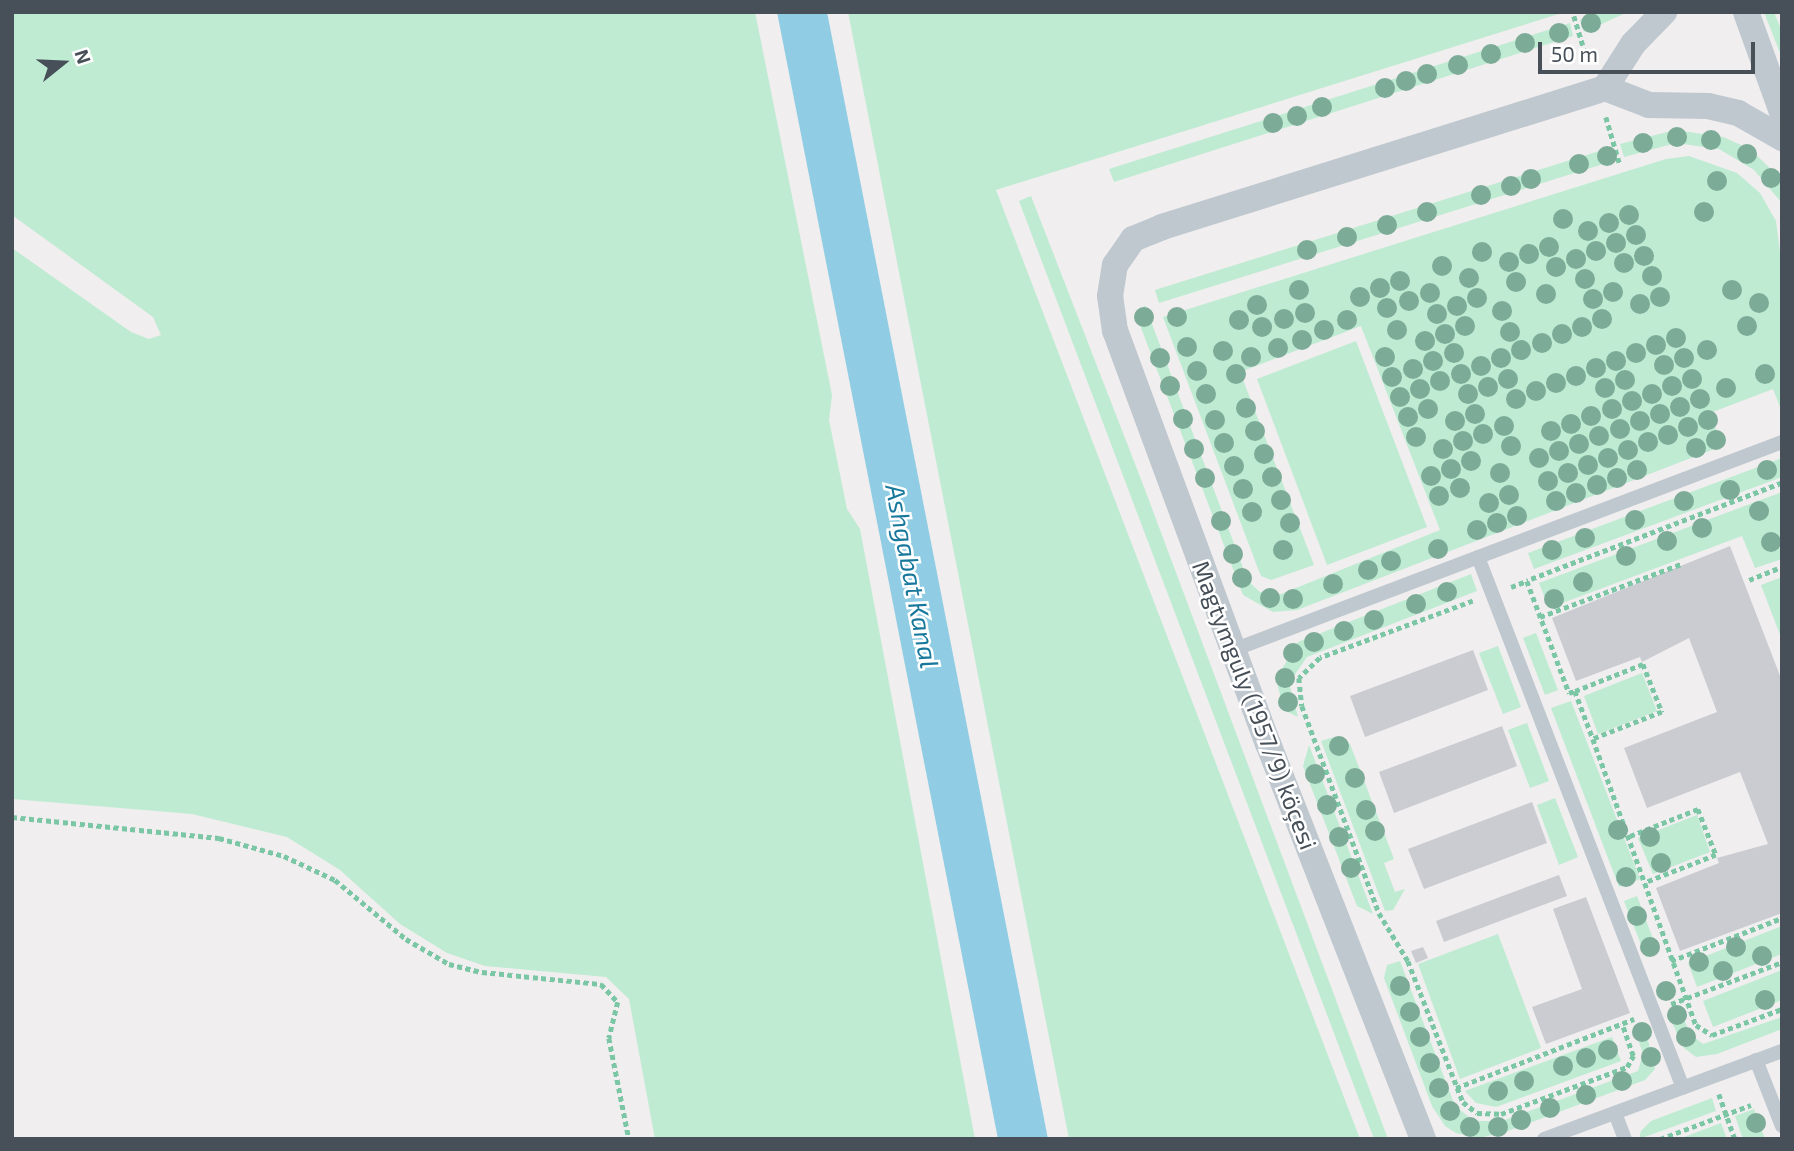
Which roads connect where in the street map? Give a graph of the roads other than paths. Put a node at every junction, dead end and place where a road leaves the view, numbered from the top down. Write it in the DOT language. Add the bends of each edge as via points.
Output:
graph roads {
  1 [pos="1664,12"];
  2 [pos="1746,12"];
  3 [pos="1605,88"];
  4 [pos="1782,112"];
  5 [pos="1782,138"];
  6 [pos="1782,442"];
  7 [pos="1478,557"];
  8 [pos="1233,650"];
  9 [pos="1782,1051"];
  10 [pos="1756,1060"];
  11 [pos="1683,1088"];
  12 [pos="1615,1113"];
  13 [pos="1782,1126"];
  14 [pos="1423,1139"];
  15 [pos="1544,1139"];
  16 [pos="1625,1139"];
  1 -- 3 [label="street" via="1633,44"];
  2 -- 4 [label="street"];
  3 -- 5 [label="street" via="1649,105 1708,106 1738,113"];
  3 -- 8 [label="street, Magtymguly (1957/9) köçesi" via="1162,227 1133,239 1115,265 1110,296 1115,331"];
  6 -- 7 [label="lane"];
  7 -- 8 [label="lane"];
  7 -- 11 [label="lane"];
  8 -- 14 [label="street, Magtymguly (1957/9) köçesi"];
  9 -- 10 [label="lane"];
  10 -- 11 [label="lane"];
  10 -- 13 [label="lane"];
  11 -- 12 [label="lane"];
  12 -- 15 [label="lane"];
  12 -- 16 [label="lane"];
}
